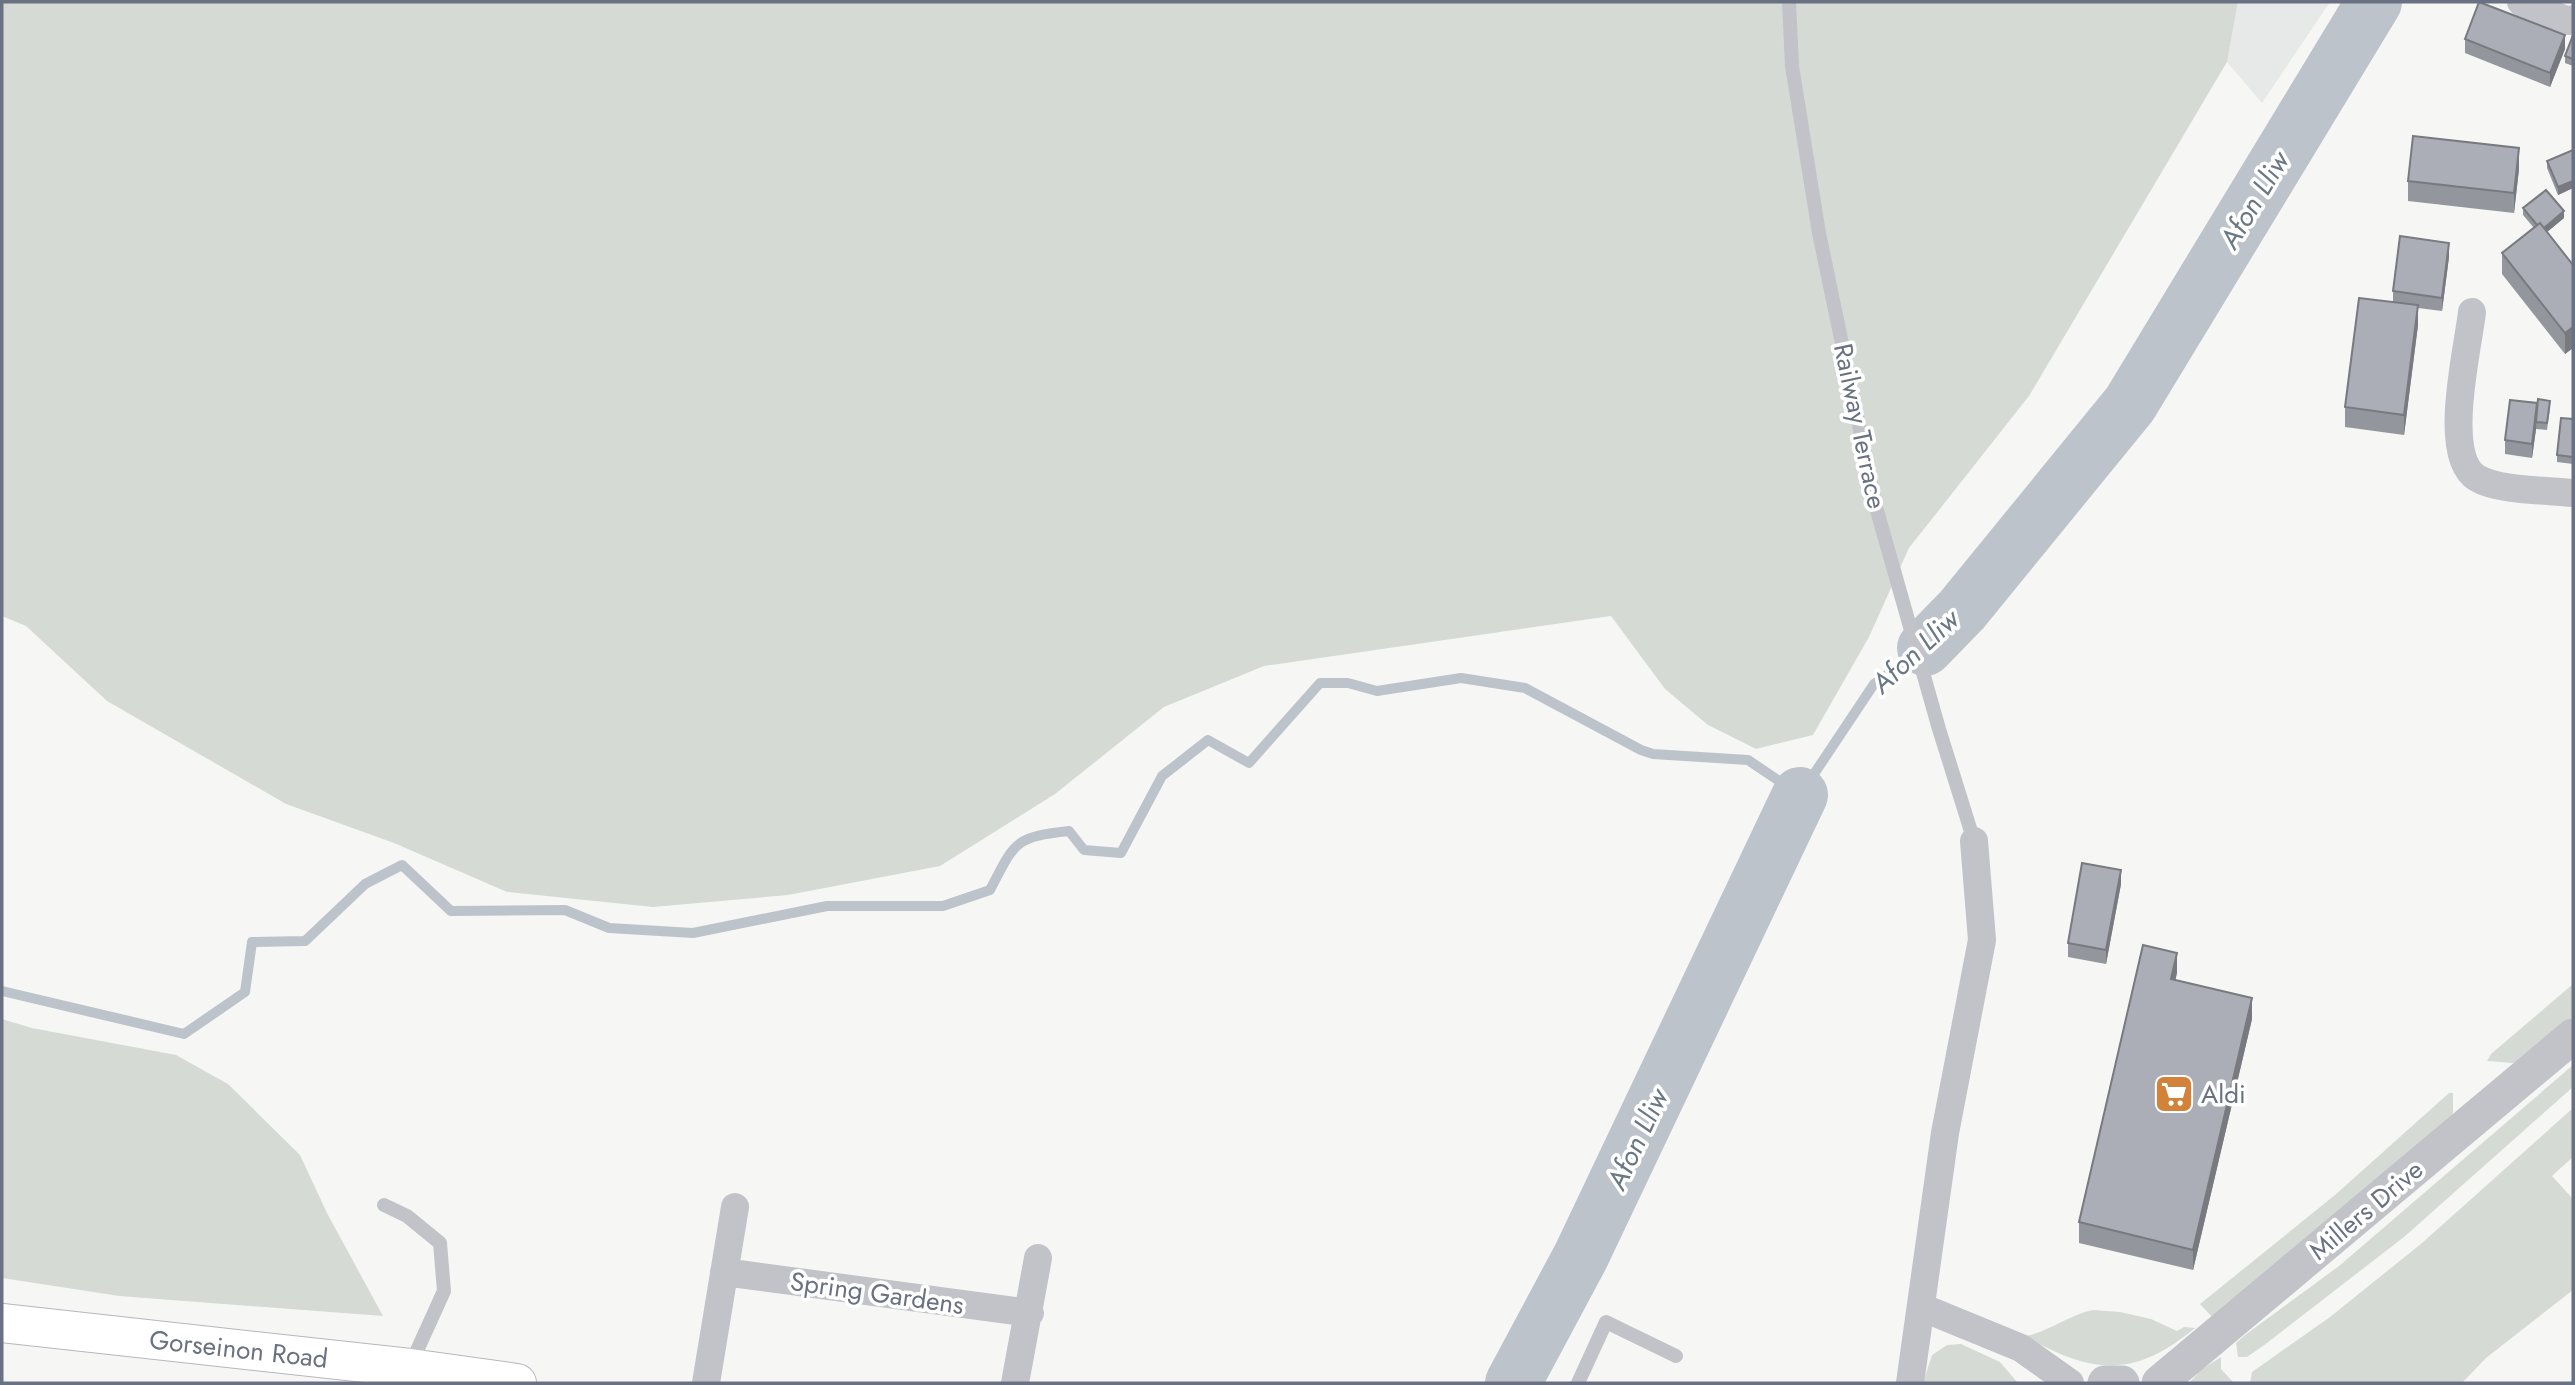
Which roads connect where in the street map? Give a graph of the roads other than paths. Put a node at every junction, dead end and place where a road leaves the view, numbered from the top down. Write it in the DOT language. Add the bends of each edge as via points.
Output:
graph roads {
  1 [pos="1789,2"];
  2 [pos="2521,2"];
  3 [pos="2573,19"];
  4 [pos="2472,312"];
  5 [pos="2573,493"];
  6 [pos="1974,841"];
  7 [pos="2573,1036"];
  8 [pos="384,1205"];
  9 [pos="735,1207"];
  10 [pos="1038,1258"];
  11 [pos="724,1272"];
  12 [pos="1921,1307"];
  13 [pos="1030,1313"];
  14 [pos="2,1322"];
  15 [pos="1676,1356"];
  16 [pos="410,1368"];
  17 [pos="517,1383"];
  18 [pos="706,1383"];
  19 [pos="1015,1383"];
  20 [pos="1578,1383"];
  21 [pos="1910,1383"];
  22 [pos="2070,1383"];
  23 [pos="2105,1383"];
  24 [pos="2122,1383"];
  25 [pos="2159,1383"];
  1 -- 6 [label="lane, Railway Terrace" via="1792,66 1819,233 1876,507"];
  2 -- 3 [label="street"];
  4 -- 5 [label="street" via="2458,429 2464,466 2490,484"];
  6 -- 12 [label="street" via="1982,940 1945,1133"];
  7 -- 25 [label="street, Millers Drive"];
  8 -- 16 [label="lane" via="407,1216 440,1243 444,1291"];
  9 -- 11 [label="street"];
  10 -- 13 [label="street"];
  11 -- 13 [label="street, Spring Gardens"];
  11 -- 18 [label="street"];
  12 -- 21 [label="street"];
  12 -- 22 [label="street" via="2021,1349"];
  13 -- 19 [label="street"];
  14 -- 16 [label="main road, Gorseinon Road"];
  15 -- 20 [label="lane" via="1606,1322"];
  16 -- 17 [label="main road, Gorseinon Road"];
  23 -- 24 [label="street"];
}
